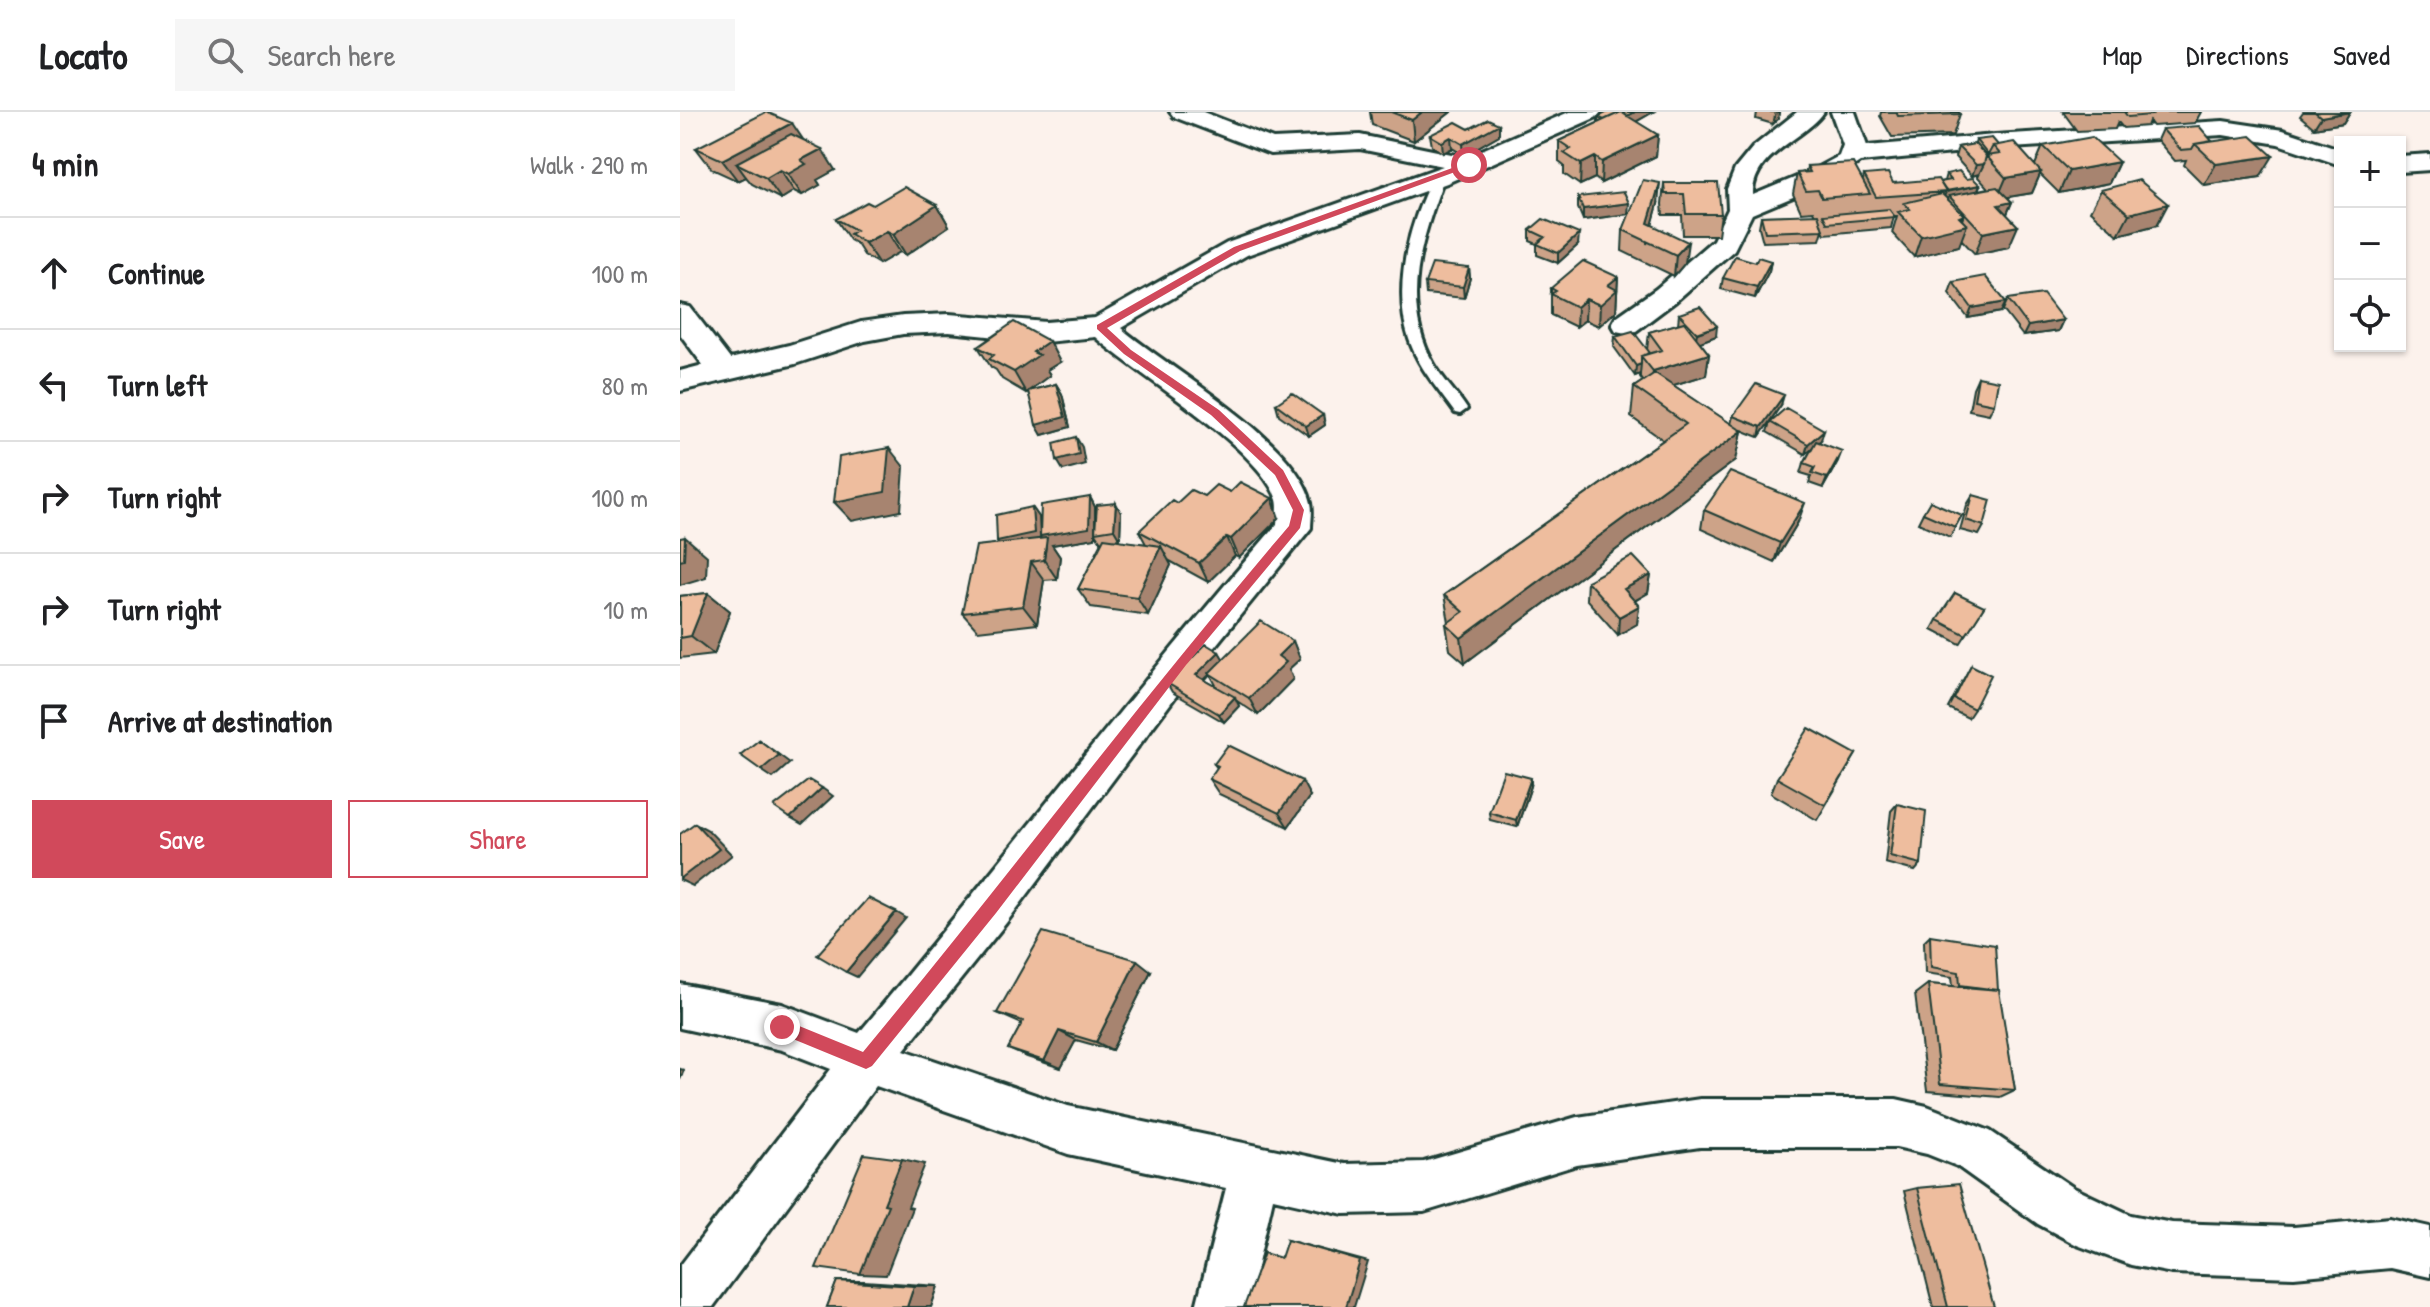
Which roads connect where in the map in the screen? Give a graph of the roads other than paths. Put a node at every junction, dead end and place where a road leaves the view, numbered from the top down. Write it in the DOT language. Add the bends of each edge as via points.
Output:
graph roads {
  1 [pos="1238,112"];
  2 [pos="1589,112"];
  3 [pos="1812,112"];
  4 [pos="1843,112"];
  5 [pos="1192,115"];
  6 [pos="1854,155"];
  7 [pos="2334,156"];
  8 [pos="2430,162"];
  9 [pos="2406,164"];
  10 [pos="1469,165"];
  11 [pos="1438,178"];
  12 [pos="1741,209"];
  13 [pos="680,314"];
  14 [pos="1626,324"];
  15 [pos="1101,327"];
  16 [pos="724,372"];
  17 [pos="680,381"];
  18 [pos="1460,409"];
  19 [pos="680,1006"];
  20 [pos="866,1061"];
  21 [pos="1255,1170"];
  22 [pos="2430,1252"];
  23 [pos="681,1307"];
  24 [pos="1222,1307"];
  1 -- 5 [label="street"];
  2 -- 10 [label="street"];
  3 -- 12 [label="street" via="1748,169 1740,189"];
  4 -- 6 [label="street"];
  5 -- 10 [label="street" via="1270,147 1360,142"];
  6 -- 7 [label="street" via="2223,128 2283,137"];
  6 -- 12 [label="street" via="1820,177"];
  8 -- 9 [label="street"];
  10 -- 11 [label="street"];
  11 -- 15 [label="street" via="1237,249"];
  11 -- 18 [label="lane" via="1408,276 1406,304 1427,365"];
  12 -- 14 [label="street" via="1724,244"];
  13 -- 16 [label="street"];
  15 -- 16 [label="street" via="1046,332 949,323 903,325"];
  15 -- 20 [label="street" via="1215,412 1263,456 1293,495 1298,519"];
  16 -- 17 [label="street"];
  19 -- 20 [label="street" via="782,1027"];
  20 -- 21 [label="street" via="1068,1130"];
  20 -- 23 [label="street"];
  21 -- 22 [label="street" via="1344,1189 1424,1187 1577,1141 1700,1123 1896,1123 1973,1148 2056,1206 2131,1240 2172,1248 2294,1252 2390,1243"];
  21 -- 24 [label="street"];
}
